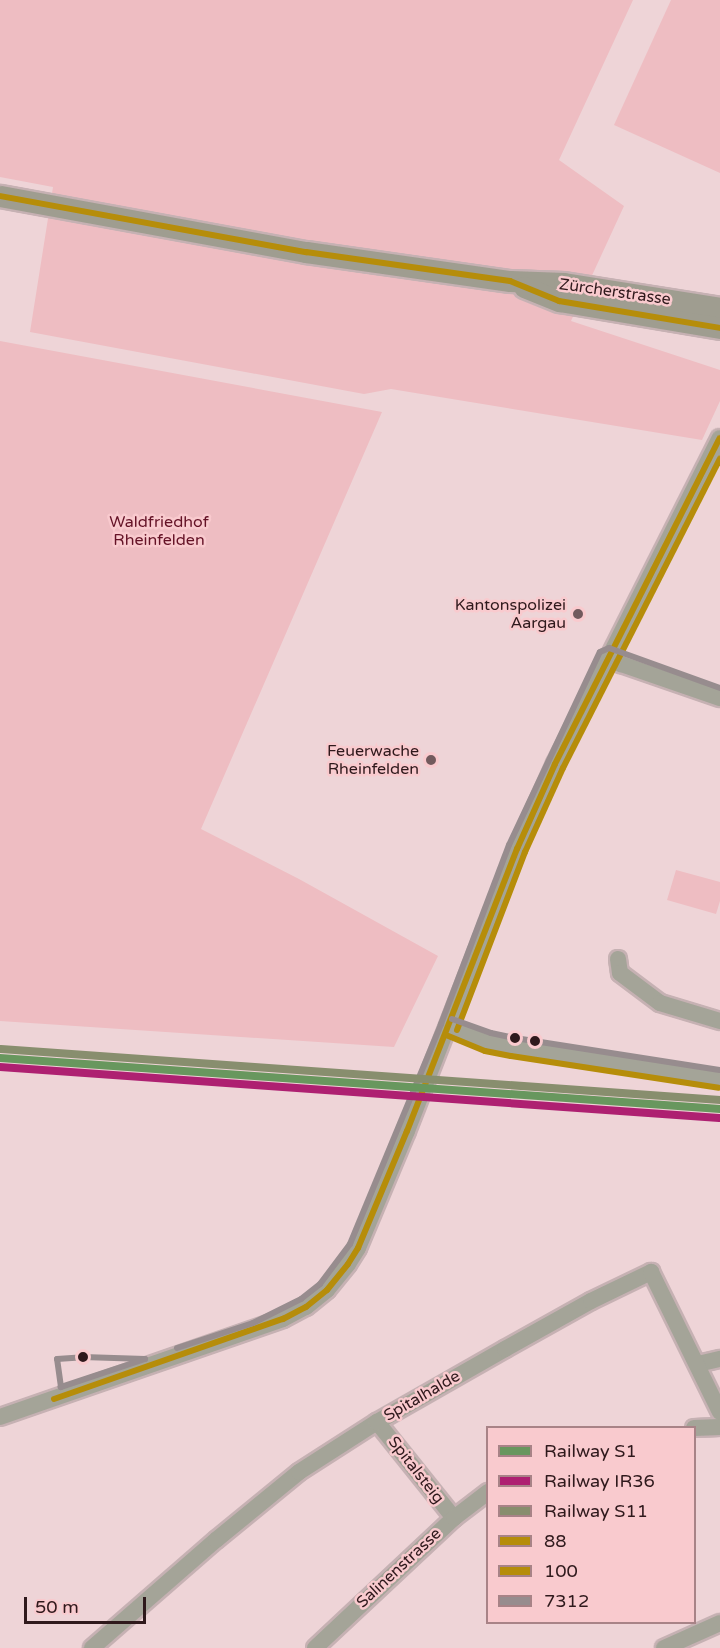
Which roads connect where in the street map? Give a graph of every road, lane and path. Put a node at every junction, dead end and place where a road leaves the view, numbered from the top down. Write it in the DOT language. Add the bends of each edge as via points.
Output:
graph roads {
  1 [pos="0,196"];
  2 [pos="510,281"];
  3 [pos="720,298"];
  4 [pos="695,304"];
  5 [pos="720,308"];
  6 [pos="720,328"];
  7 [pos="719,442"];
  8 [pos="607,657"];
  9 [pos="720,698"];
  10 [pos="618,959"];
  11 [pos="720,1021"];
  12 [pos="449,1027"];
  13 [pos="720,1078"];
  14 [pos="720,1359"];
  15 [pos="698,1364"];
  16 [pos="720,1412"];
  17 [pos="0,1417"];
  18 [pos="378,1422"];
  19 [pos="720,1427"];
  20 [pos="696,1428"];
  21 [pos="486,1494"];
  22 [pos="454,1518"];
  23 [pos="720,1623"];
  24 [pos="92,1648"];
  25 [pos="315,1648"];
  26 [pos="664,1648"];
  1 -- 2 [label="main road, Zürcherstrasse" via="306,252"];
  2 -- 4 [label="main road, Zürcherstrasse" via="564,283"];
  2 -- 6 [label="main road, Zürcherstrasse" via="559,301"];
  3 -- 4 [label="main road"];
  4 -- 5 [label="main road, Zürcherstrasse"];
  7 -- 8 [label="street"];
  8 -- 9 [label="street"];
  8 -- 12 [label="street" via="517,849"];
  10 -- 11 [label="street" via="620,973 660,1003"];
  12 -- 13 [label="street" via="505,1046"];
  12 -- 17 [label="street" via="358,1248 327,1290 306,1306 256,1330"];
  14 -- 15 [label="street"];
  15 -- 16 [label="street, Spitalhalde"];
  15 -- 18 [label="street, Spitalhalde" via="651,1272 591,1301"];
  18 -- 22 [label="street, Spitalsteig"];
  18 -- 24 [label="street, Spitalhalde" via="300,1472"];
  19 -- 20 [label="street"];
  21 -- 22 [label="street, Salinenstrasse"];
  22 -- 25 [label="street, Salinenstrasse"];
  23 -- 26 [label="street"];
}
